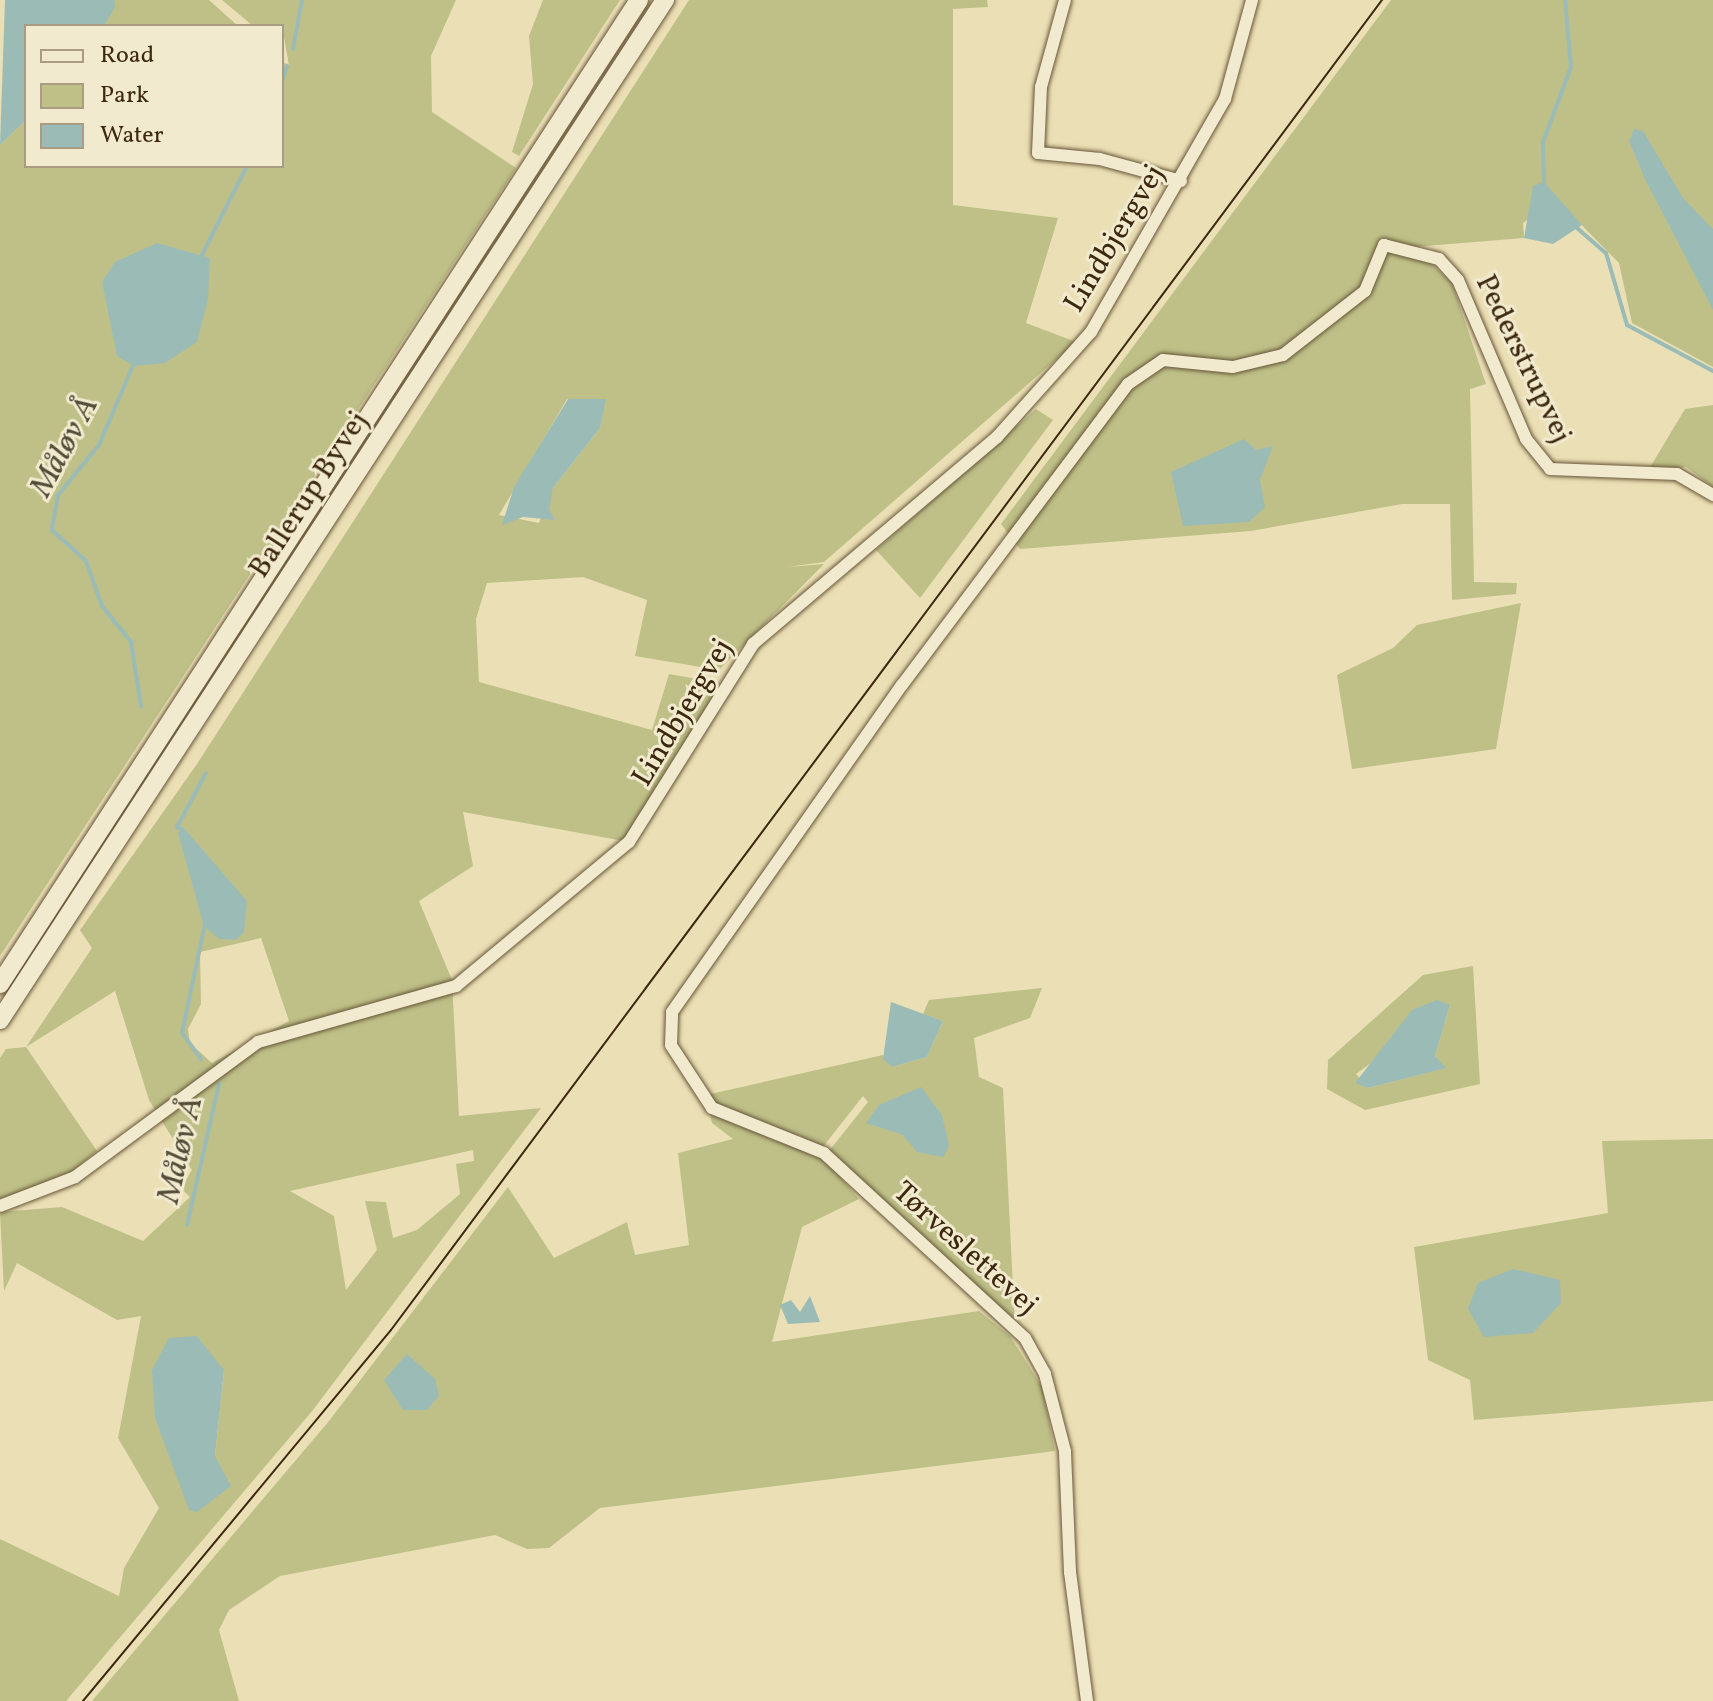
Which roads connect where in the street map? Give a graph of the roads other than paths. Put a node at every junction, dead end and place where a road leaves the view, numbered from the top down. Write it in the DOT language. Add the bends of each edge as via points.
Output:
graph roads {
  1 [pos="639,0"];
  2 [pos="665,0"];
  3 [pos="1065,0"];
  4 [pos="1252,0"];
  5 [pos="1181,181"];
  6 [pos="1713,495"];
  7 [pos="0,984"];
  8 [pos="0,1020"];
  9 [pos="667,1030"];
  10 [pos="0,1206"];
  11 [pos="1087,1701"];
  1 -- 7 [label="main road, Ballerup Byvej"];
  2 -- 8 [label="main road, Ballerup Byvej"];
  3 -- 5 [label="street" via="1041,87 1038,153 1100,159"];
  4 -- 5 [label="street, Lindbjergvej" via="1225,99"];
  5 -- 10 [label="street, Lindbjergvej" via="1120,288 1047,387 753,644 629,842 456,986 258,1042 75,1177"];
  6 -- 9 [label="street, Pederstrupvej" via="1693,479 1665,472 1550,469 1526,439 1458,280 1439,259 1384,245 1365,291 1283,355 1233,367 1163,360 1128,384 819,800"];
  9 -- 11 [label="street, Tørveslettevej" via="712,1108 824,1153 1025,1338 1045,1374 1065,1451 1070,1572"];
}
